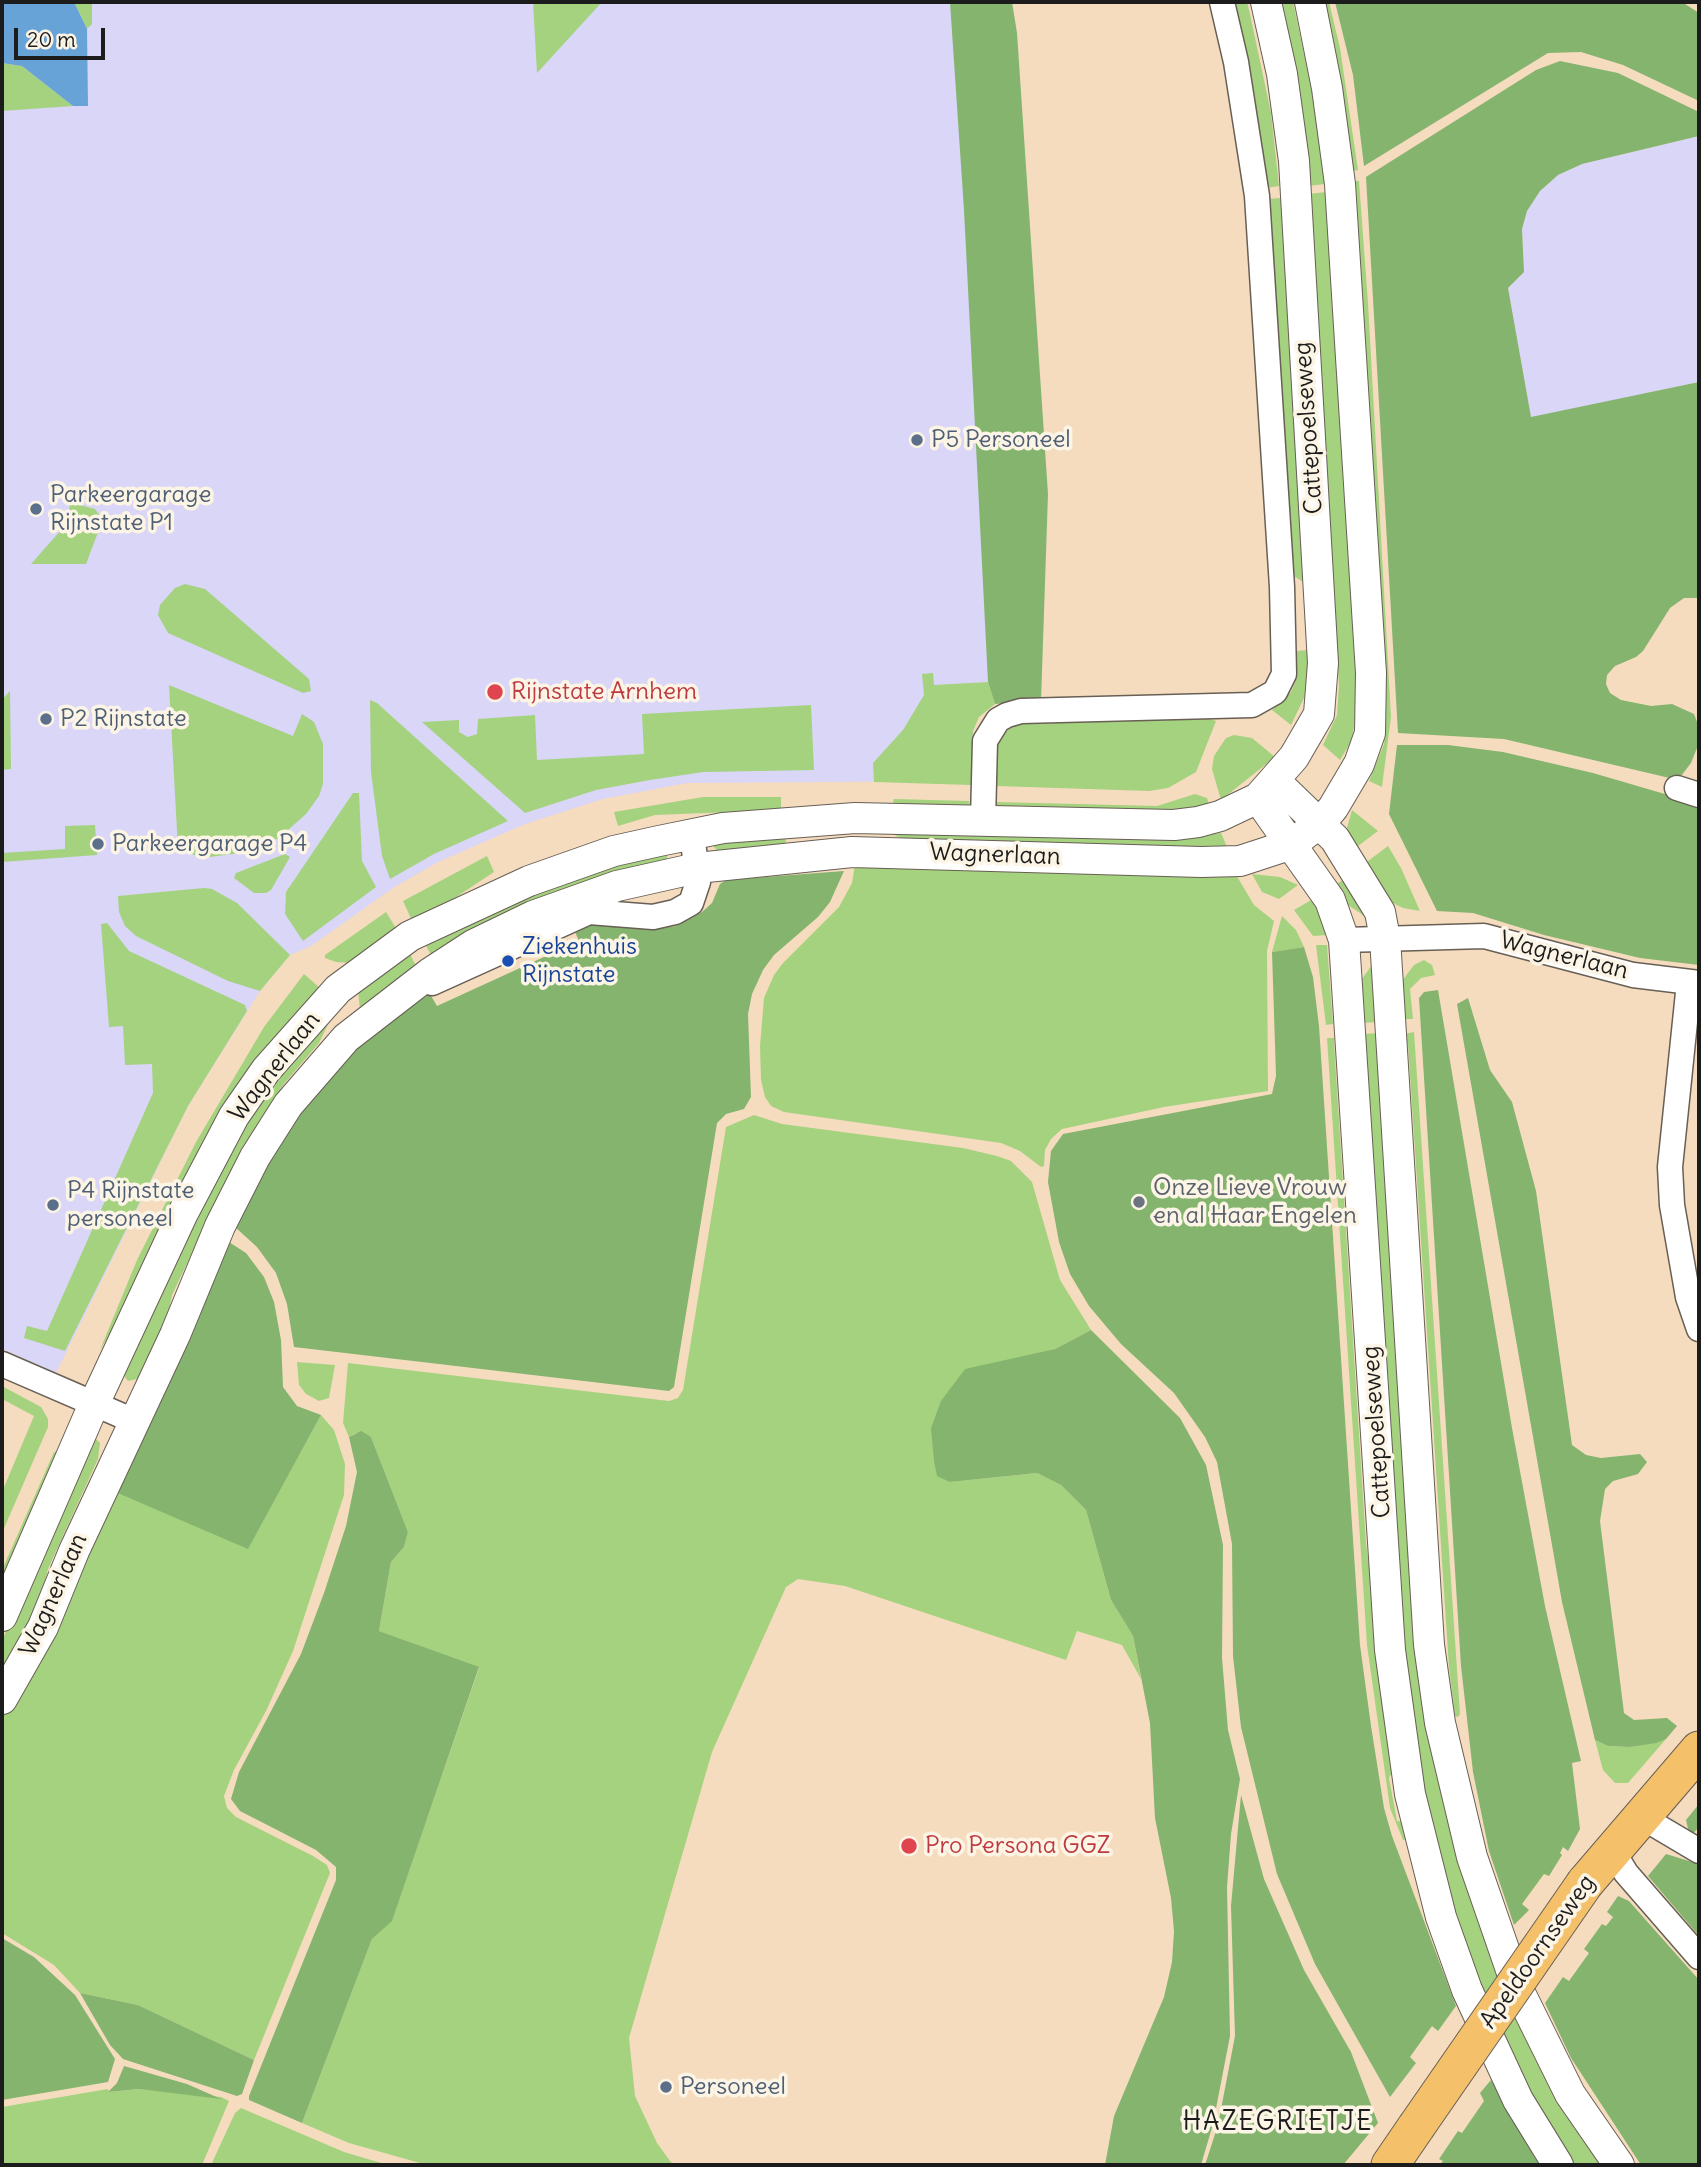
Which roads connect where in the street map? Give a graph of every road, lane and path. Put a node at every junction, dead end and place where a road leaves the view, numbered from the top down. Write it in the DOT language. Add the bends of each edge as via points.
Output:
graph roads {
  1 [pos="1222,2"];
  2 [pos="1266,2"];
  3 [pos="1310,2"];
  4 [pos="1282,587"];
  5 [pos="1321,605"];
  6 [pos="1238,706"];
  7 [pos="1267,790"];
  8 [pos="983,821"];
  9 [pos="1321,822"];
  10 [pos="692,834"];
  11 [pos="1292,844"];
  12 [pos="696,868"];
  13 [pos="617,886"];
  14 [pos="589,912"];
  15 [pos="1385,938"];
  16 [pos="1344,940"];
  17 [pos="1694,983"];
  18 [pos="402,994"];
  19 [pos="1699,1329"];
  20 [pos="2,1364"];
  21 [pos="94,1404"];
  22 [pos="134,1421"];
  23 [pos="2,1616"];
  24 [pos="2,1699"];
  25 [pos="1693,1763"];
  26 [pos="1640,1816"];
  27 [pos="1612,1850"];
  28 [pos="1699,1851"];
  29 [pos="1699,1957"];
  30 [pos="1517,1987"];
  31 [pos="1481,2022"];
  32 [pos="1390,2165"];
  33 [pos="1558,2165"];
  34 [pos="1619,2165"];
  1 -- 4 [label="street, Cattepoelseweg" via="1241,87 1256,196"];
  2 -- 5 [label="street, Cattepoelseweg" via="1292,132"];
  3 -- 9 [label="street, Cattepoelseweg" via="1340,184 1372,704 1370,733 1359,764"];
  4 -- 5 [label="street"];
  4 -- 6 [label="street, Cattepoelseweg" via="1286,661 1281,685 1268,698"];
  5 -- 7 [label="street, Cattepoelseweg" via="1319,714"];
  6 -- 8 [label="street, Wagnerlaan" via="1007,715 998,720 985,741"];
  7 -- 8 [label="street, Wagnerlaan" via="1220,816 1174,825"];
  7 -- 9 [label="street, Cattepoelseweg"];
  7 -- 11 [label="street, Cattepoelseweg"];
  8 -- 10 [label="street, Wagnerlaan" via="804,820"];
  9 -- 11 [label="street, Cattepoelseweg"];
  9 -- 15 [label="street, Cattepoelseweg" via="1380,912"];
  10 -- 12 [label="street, Wagnerlaan"];
  10 -- 21 [label="street, Wagnerlaan" via="614,852 488,898 411,936 338,989 266,1070 234,1116"];
  11 -- 12 [label="street, Wagnerlaan" via="1240,861 852,852"];
  11 -- 16 [label="street, Cattepoelseweg" via="1330,900"];
  12 -- 13 [label="street, Wagnerlaan"];
  12 -- 14 [label="street, Wagnerlaan" via="696,893 691,903 675,912 653,917"];
  13 -- 14 [label="street, Wagnerlaan"];
  13 -- 18 [label="street, Wagnerlaan" via="533,916 473,945"];
  14 -- 18 [label="street, Wagnerlaan"];
  15 -- 16 [label="street, Wagnerlaan"];
  15 -- 17 [label="street, Wagnerlaan" via="1484,936 1633,975"];
  15 -- 30 [label="street, Cattepoelseweg" via="1431,1668 1469,1845"];
  16 -- 31 [label="street, Cattepoelseweg" via="1390,1650 1410,1794 1441,1917"];
  17 -- 19 [label="street" via="1670,1167 1688,1297"];
  18 -- 22 [label="street, Wagnerlaan" via="345,1038 288,1105 220,1226"];
  20 -- 21 [label="street"];
  21 -- 22 [label="street"];
  21 -- 23 [label="street, Wagnerlaan"];
  22 -- 24 [label="street, Wagnerlaan" via="43,1627"];
  25 -- 26 [label="main road, Apeldoornseweg"];
  26 -- 27 [label="main road, Apeldoornseweg"];
  26 -- 28 [label="street"];
  27 -- 29 [label="street" via="1626,1873"];
  27 -- 32 [label="main road, Apeldoornseweg, bridge"];
  30 -- 31 [label="street"];
  30 -- 34 [label="street, Cattepoelseweg" via="1570,2094"];
  31 -- 33 [label="street, Cattepoelseweg" via="1518,2100"];
}
